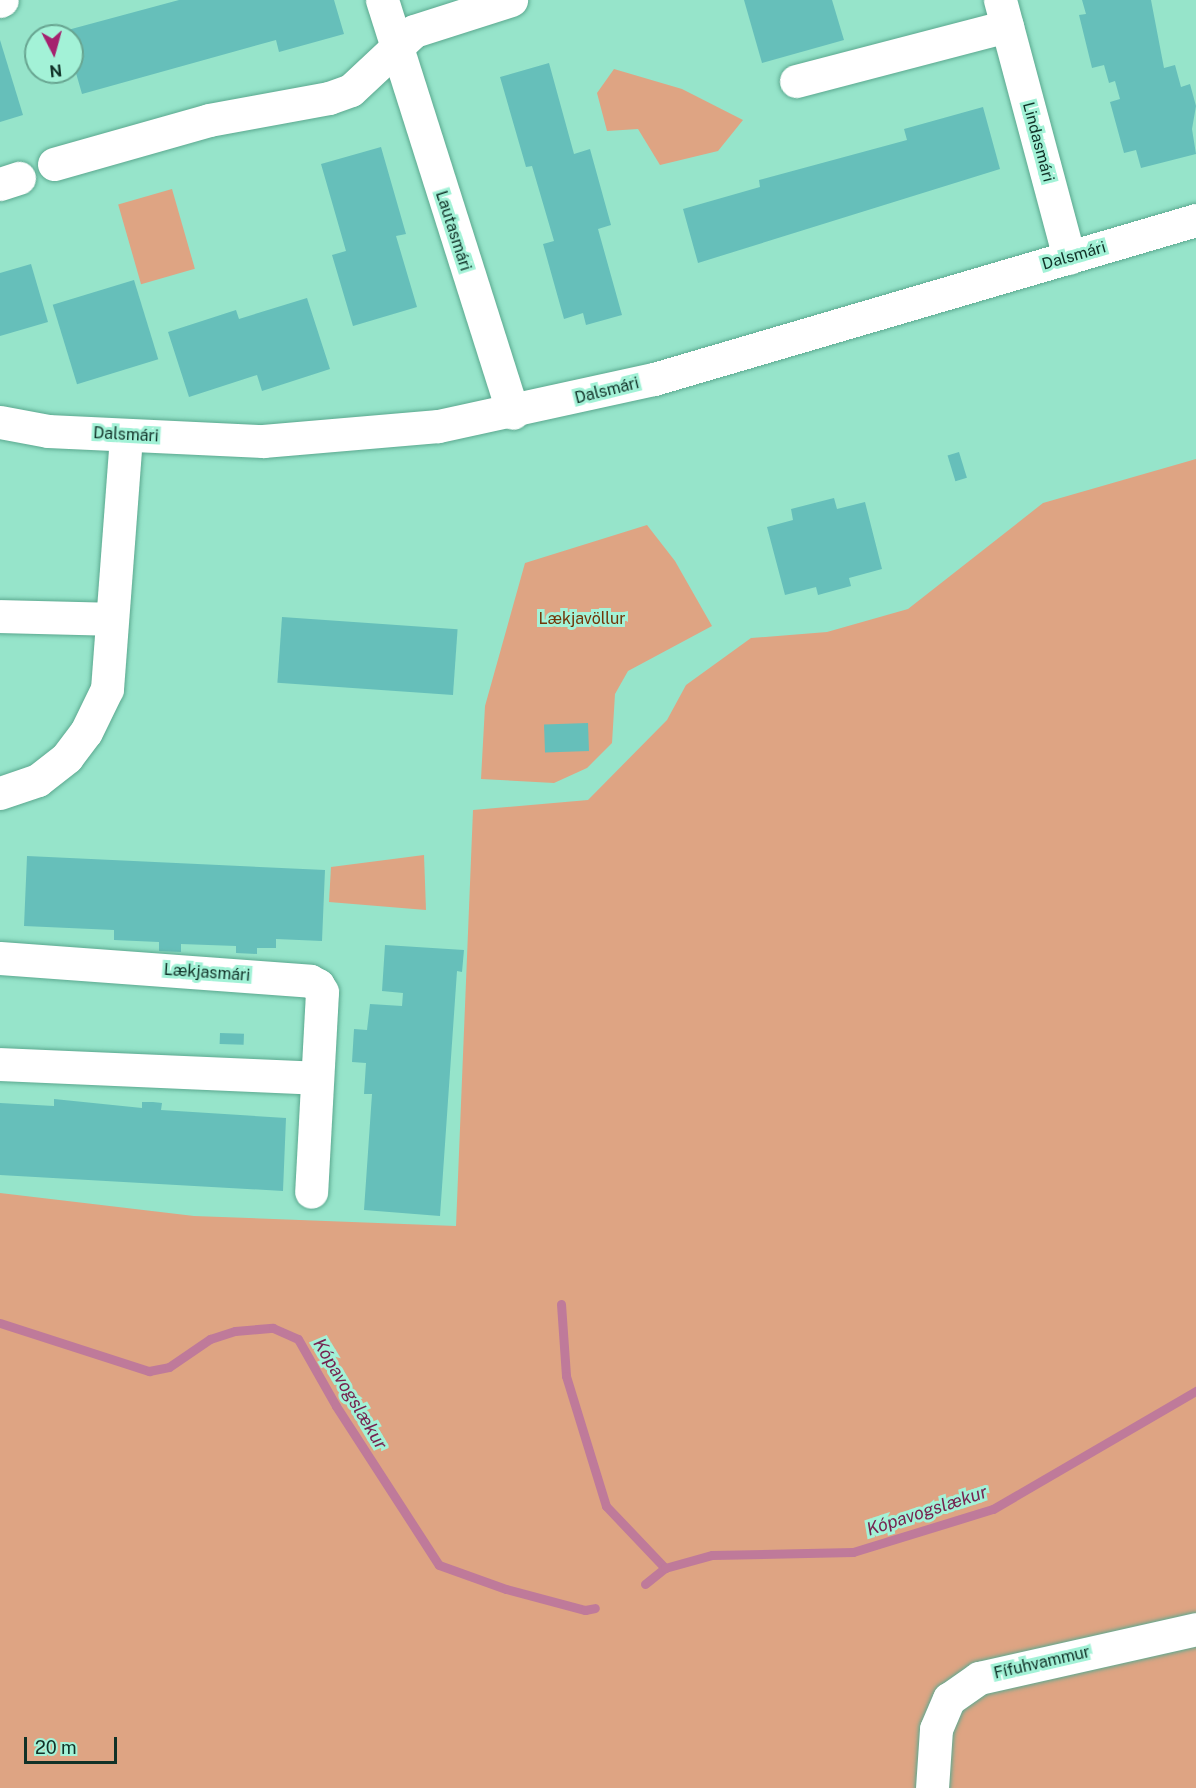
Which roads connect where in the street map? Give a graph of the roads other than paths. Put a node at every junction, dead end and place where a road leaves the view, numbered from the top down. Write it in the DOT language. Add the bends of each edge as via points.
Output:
graph roads {
  1 [pos="382,0"];
  2 [pos="512,0"];
  3 [pos="1004,13"];
  4 [pos="395,49"];
  5 [pos="796,81"];
  6 [pos="54,164"];
  7 [pos="1196,220"];
  8 [pos="1069,258"];
  9 [pos="513,413"];
  10 [pos="0,422"];
  11 [pos="126,436"];
  12 [pos="0,616"];
  13 [pos="112,619"];
  14 [pos="0,793"];
  15 [pos="0,958"];
  16 [pos="0,1064"];
  17 [pos="317,1078"];
  18 [pos="311,1192"];
  19 [pos="1196,1629"];
  20 [pos="932,1788"];
  1 -- 4 [label="street, Lautasmári"];
  2 -- 4 [label="street" via="414,31"];
  3 -- 5 [label="street, Lindasmári"];
  3 -- 8 [label="street, Lindasmári"];
  4 -- 6 [label="street" via="351,90 329,98 209,120"];
  4 -- 9 [label="street, Lautasmári"];
  7 -- 8 [label="street, Dalsmári"];
  8 -- 9 [label="street, Dalsmári" via="654,379"];
  9 -- 11 [label="street, Dalsmári" via="357,436 263,441"];
  10 -- 11 [label="street, Dalsmári"];
  11 -- 13 [label="street"];
  12 -- 13 [label="street"];
  13 -- 14 [label="street" via="107,689 86,732 67,757 38,780"];
  15 -- 17 [label="street, Lækjasmári" via="310,981 322,992"];
  16 -- 17 [label="street"];
  17 -- 18 [label="street, Lækjasmári"];
  19 -- 20 [label="street, Fífuhvammur" via="979,1678 949,1700 936,1729"];
}
